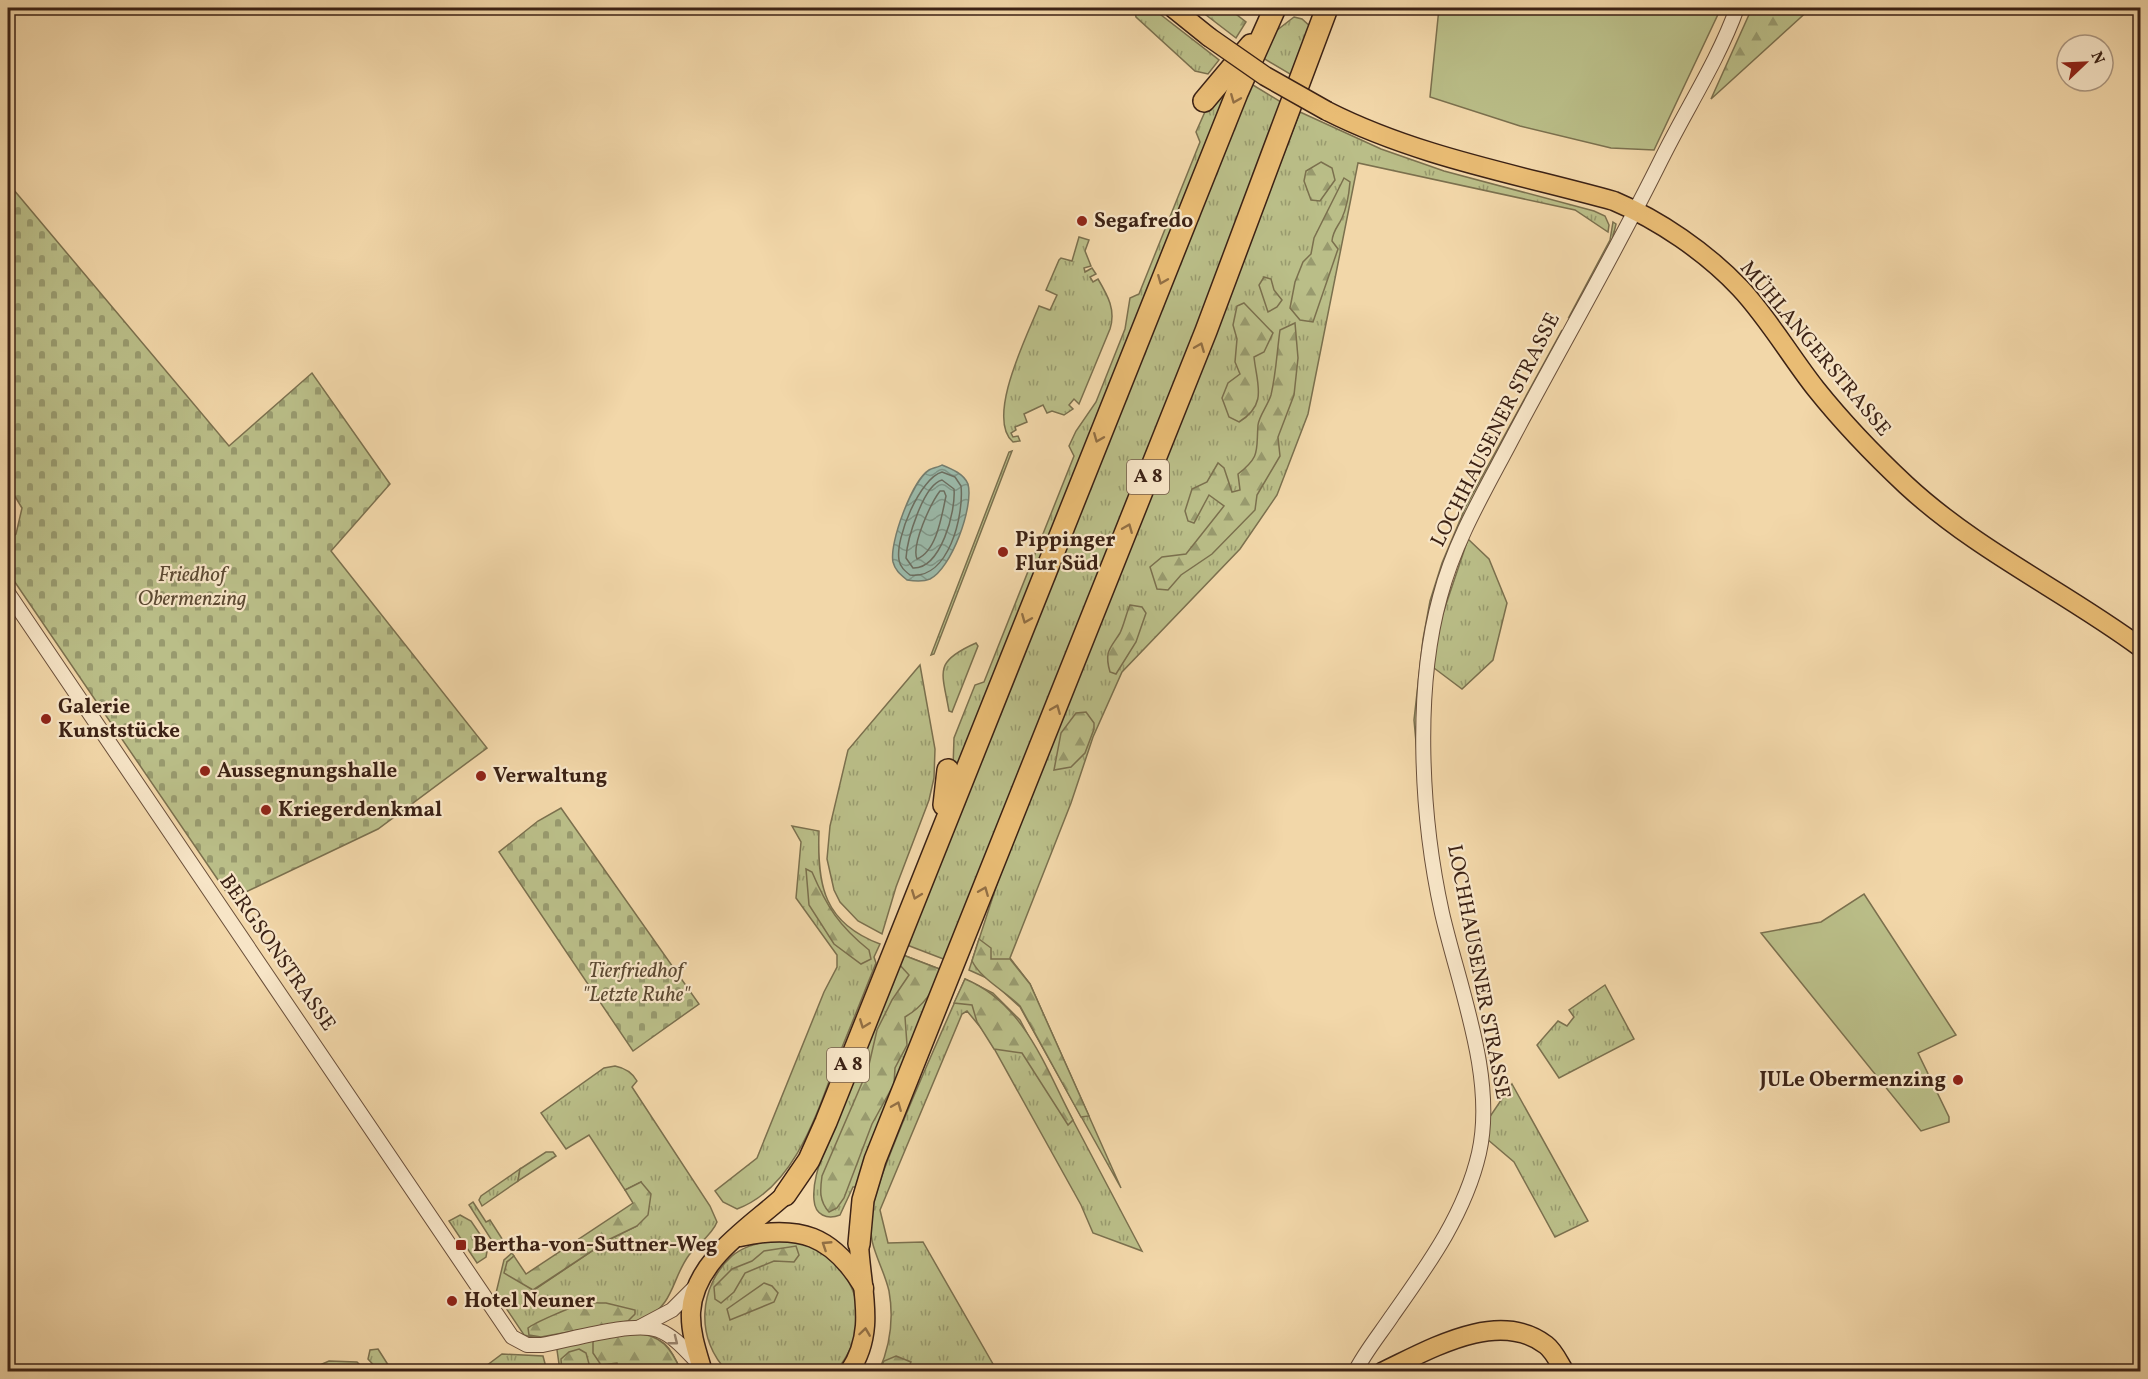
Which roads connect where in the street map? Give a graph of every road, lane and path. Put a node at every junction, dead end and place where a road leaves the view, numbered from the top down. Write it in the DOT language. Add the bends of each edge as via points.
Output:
graph roads {
  1 [pos="1173,8"];
  2 [pos="1327,8"];
  3 [pos="1737,8"];
  4 [pos="1271,17"];
  5 [pos="1204,101"];
  6 [pos="1636,210"];
  7 [pos="8,593"];
  8 [pos="2140,647"];
  9 [pos="948,770"];
  10 [pos="942,829"];
  11 [pos="785,1196"];
  12 [pos="738,1237"];
  13 [pos="859,1244"];
  14 [pos="698,1285"];
  15 [pos="864,1288"];
  16 [pos="640,1326"];
  17 [pos="704,1370"];
  18 [pos="849,1371"];
  19 [pos="1355,1371"];
  20 [pos="1382,1371"];
  21 [pos="1565,1371"];
  1 -- 6 [label="main road, MÜHLANGERSTRASSE, bridge" via="1265,76 1366,131 1420,151"];
  13 -- 2 [label="highway, A 8, one-way" via="863,1200 875,1160 1206,332"];
  3 -- 6 [label="street, LOCHHAUSENER STRASSE"];
  4 -- 5 [label="highway"];
  4 -- 10 [label="highway, A 8, one-way"];
  6 -- 8 [label="main road, MÜHLANGERSTRASSE" via="1708,260 1740,288 1839,417 1929,505 1967,535"];
  6 -- 19 [label="street, LOCHHAUSENER STRASSE" via="1466,526 1440,595 1430,639 1424,700 1424,768 1438,890 1481,1083 1481,1139 1472,1180 1452,1224"];
  7 -- 16 [label="street, BERGSONSTRASSE" via="512,1337 534,1345"];
  9 -- 10 [label="highway"];
  10 -- 11 [label="highway, A 8, one-way" via="826,1122"];
  11 -- 12 [label="main road"];
  12 -- 14 [label="main road" via="708,1266"];
  15 -- 12 [label="main road, one-way" via="843,1257 812,1237 776,1230"];
  13 -- 15 [label="main road"];
  14 -- 16 [label="street" via="672,1310"];
  14 -- 17 [label="main road" via="691,1312 694,1340"];
  18 -- 15 [label="main road, one-way" via="866,1336"];
  16 -- 17 [label="street, one-way" via="670,1336"];
  20 -- 21 [label="main road" via="1475,1334 1516,1331 1548,1347"];
}
